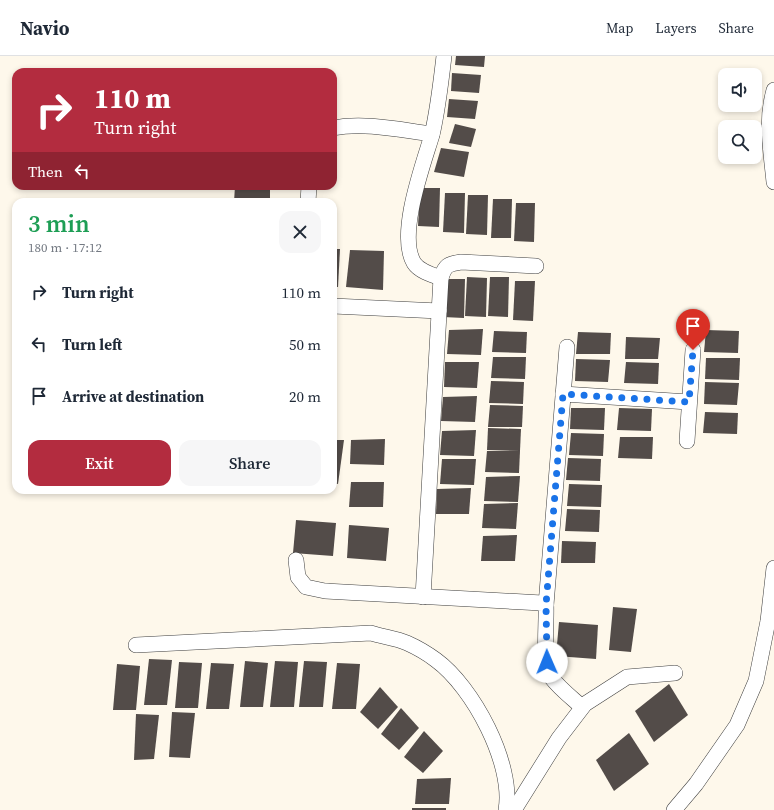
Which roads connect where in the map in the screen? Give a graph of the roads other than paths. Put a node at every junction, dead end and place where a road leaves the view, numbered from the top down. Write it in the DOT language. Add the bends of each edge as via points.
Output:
graph roads {
  1 [pos="444,56"];
  2 [pos="774,90"];
  3 [pos="337,128"];
  4 [pos="432,134"];
  5 [pos="774,182"];
  6 [pos="536,266"];
  7 [pos="441,278"];
  8 [pos="337,306"];
  9 [pos="439,311"];
  10 [pos="567,346"];
  11 [pos="693,350"];
  12 [pos="563,394"];
  13 [pos="689,402"];
  14 [pos="687,441"];
  15 [pos="296,560"];
  16 [pos="774,568"];
  17 [pos="423,597"];
  18 [pos="546,605"];
  19 [pos="136,645"];
  20 [pos="675,673"];
  21 [pos="582,707"];
  22 [pos="506,810"];
  23 [pos="514,810"];
  24 [pos="674,810"];
  1 -- 4 [label="street"];
  2 -- 5 [label="street" via="768,126"];
  3 -- 4 [label="street" via="373,127"];
  4 -- 7 [label="street" via="412,204 409,248 415,264 425,272"];
  6 -- 7 [label="street" via="461,262 450,264 444,269"];
  7 -- 9 [label="street"];
  8 -- 9 [label="street"];
  9 -- 17 [label="street"];
  10 -- 12 [label="street"];
  11 -- 13 [label="street"];
  12 -- 13 [label="street"];
  12 -- 18 [label="street"];
  13 -- 14 [label="street"];
  15 -- 17 [label="street" via="298,577 306,587 325,591"];
  16 -- 24 [label="street" via="768,621 756,681 737,725 696,784"];
  17 -- 18 [label="street"];
  18 -- 21 [label="street" via="547,662 550,676"];
  19 -- 22 [label="street" via="371,634 407,643 436,660 459,682 482,718 499,752 505,774 508,799"];
  20 -- 21 [label="street" via="626,677"];
  21 -- 23 [label="street" via="559,738"];
}
